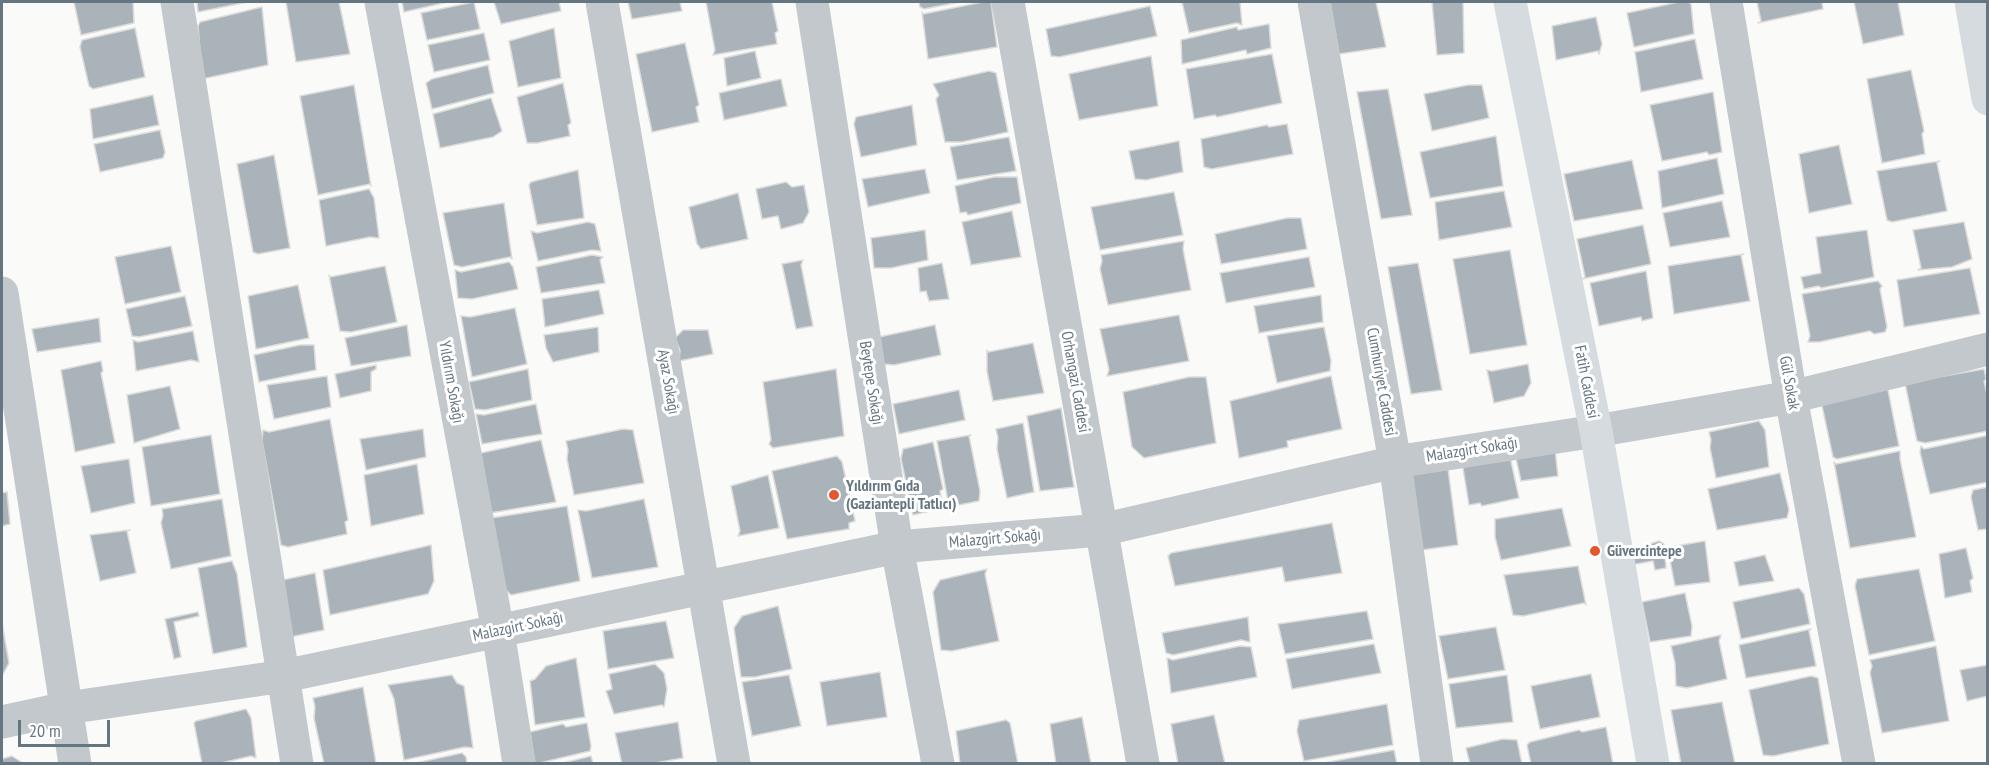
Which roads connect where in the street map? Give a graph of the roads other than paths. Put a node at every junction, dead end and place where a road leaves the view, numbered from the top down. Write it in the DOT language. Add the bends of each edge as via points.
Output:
graph roads {
  1 [pos="177,2"];
  2 [pos="381,2"];
  3 [pos="602,2"];
  4 [pos="812,2"];
  5 [pos="1008,2"];
  6 [pos="1314,2"];
  7 [pos="1510,2"];
  8 [pos="1726,2"];
  9 [pos="1971,2"];
  10 [pos="1987,96"];
  11 [pos="2,293"];
  12 [pos="1988,349"];
  13 [pos="1791,397"];
  14 [pos="1596,431"];
  15 [pos="1395,462"];
  16 [pos="1101,530"];
  17 [pos="897,547"];
  18 [pos="704,589"];
  19 [pos="498,632"];
  20 [pos="284,676"];
  21 [pos="67,708"];
  22 [pos="2,722"];
  23 [pos="75,764"];
  24 [pos="297,764"];
  25 [pos="519,764"];
  26 [pos="734,764"];
  27 [pos="938,764"];
  28 [pos="1143,764"];
  29 [pos="1437,764"];
  30 [pos="1653,764"];
  31 [pos="1859,764"];
  1 -- 20 [label="street"];
  2 -- 19 [label="street, Yıldırım Sokağı"];
  3 -- 18 [label="street, Ayaz Sokağı"];
  4 -- 17 [label="street, Beytepe Sokağı"];
  5 -- 16 [label="street, Orhangazi Caddesi"];
  6 -- 15 [label="street, Cumhuriyet Caddesi"];
  7 -- 14 [label="main road, Fatih Caddesi"];
  8 -- 13 [label="street, Gül Sokak"];
  9 -- 10 [label="main road"];
  11 -- 21 [label="street"];
  12 -- 13 [label="street, Malazgirt Sokağı"];
  13 -- 14 [label="street, Malazgirt Sokağı"];
  13 -- 31 [label="street, Gül Sokak"];
  14 -- 15 [label="street, Malazgirt Sokağı"];
  14 -- 30 [label="main road, Fatih Caddesi"];
  15 -- 16 [label="street, Malazgirt Sokağı"];
  15 -- 29 [label="street, Cumhuriyet Caddesi"];
  16 -- 17 [label="street, Malazgirt Sokağı"];
  16 -- 28 [label="street, Orhangazi Caddesi"];
  17 -- 18 [label="street, Malazgirt Sokağı"];
  17 -- 27 [label="street, Beytepe Sokağı"];
  18 -- 19 [label="street, Malazgirt Sokağı"];
  18 -- 26 [label="street, Ayaz Sokağı"];
  19 -- 20 [label="street, Malazgirt Sokağı"];
  19 -- 25 [label="street, Yıldırım Sokağı"];
  20 -- 21 [label="street, Malazgirt Sokağı"];
  20 -- 24 [label="street"];
  21 -- 22 [label="street, Malazgirt Sokağı"];
  21 -- 23 [label="street"];
}
